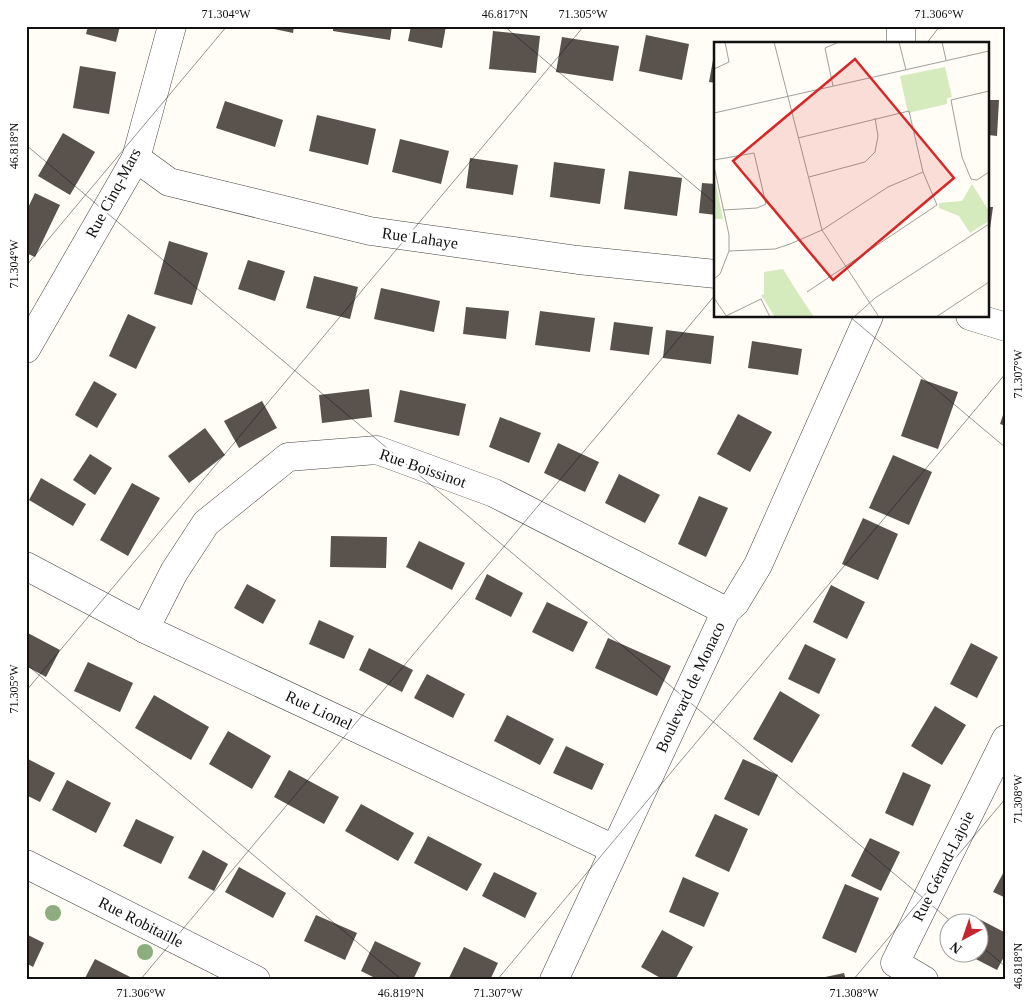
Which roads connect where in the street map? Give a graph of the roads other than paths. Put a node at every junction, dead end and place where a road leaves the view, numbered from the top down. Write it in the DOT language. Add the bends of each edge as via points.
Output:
graph roads {
  1 [pos="172,26"];
  2 [pos="901,26"];
  3 [pos="901,42"];
  4 [pos="136,158"];
  5 [pos="714,274"];
  6 [pos="868,318"];
  7 [pos="977,318"];
  8 [pos="1006,327"];
  9 [pos="26,349"];
  10 [pos="26,566"];
  11 [pos="726,611"];
  12 [pos="145,629"];
  13 [pos="1006,739"];
  14 [pos="614,849"];
  15 [pos="26,864"];
  16 [pos="215,970"];
  17 [pos="256,980"];
  18 [pos="554,980"];
  19 [pos="924,980"];
  1 -- 4 [label="street, Rue Cinq-Mars"];
  2 -- 3 [label="street"];
  4 -- 5 [label="street, Rue Lahaye" via="169,182 370,231 578,260"];
  4 -- 9 [label="street, Rue Cinq-Mars"];
  6 -- 11 [label="street, Boulevard de Monaco" via="758,565 735,603"];
  7 -- 8 [label="street"];
  10 -- 12 [label="street, Rue Lionel"];
  11 -- 12 [label="street, Rue Boissinot" via="494,493 377,450 288,457 206,522 174,572"];
  11 -- 14 [label="street, Boulevard de Monaco"];
  12 -- 14 [label="street, Rue Lionel"];
  13 -- 19 [label="street, Rue Gérard-Lajoie" via="895,963"];
  14 -- 18 [label="street, Boulevard de Monaco"];
  15 -- 16 [label="street, Rue Robitaille"];
  16 -- 17 [label="street, Rue Robitaille"];
}
